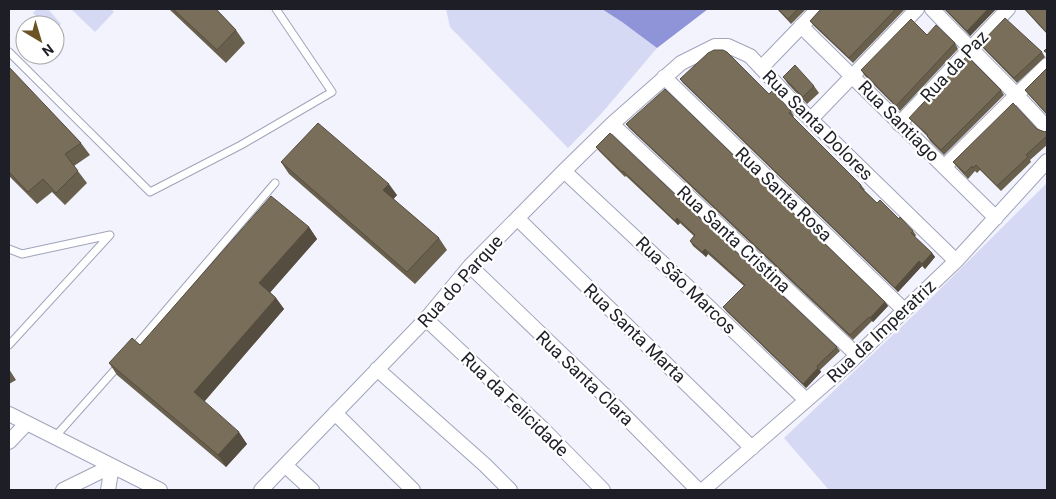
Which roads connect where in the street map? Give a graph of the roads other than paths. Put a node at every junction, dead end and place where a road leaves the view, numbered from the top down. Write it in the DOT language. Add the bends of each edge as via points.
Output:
graph roads {
  1 [pos="276,9"];
  2 [pos="818,9"];
  3 [pos="917,9"];
  4 [pos="932,9"];
  5 [pos="1008,9"];
  6 [pos="802,26"];
  7 [pos="970,49"];
  8 [pos="9,52"];
  9 [pos="1047,65"];
  10 [pos="761,68"];
  11 [pos="854,76"];
  12 [pos="664,78"];
  13 [pos="1018,95"];
  14 [pos="811,119"];
  15 [pos="612,124"];
  16 [pos="899,124"];
  17 [pos="1047,128"];
  18 [pos="1047,161"];
  19 [pos="944,167"];
  20 [pos="564,171"];
  21 [pos="275,183"];
  22 [pos="996,218"];
  23 [pos="518,219"];
  24 [pos="9,249"];
  25 [pos="956,261"];
  26 [pos="470,266"];
  27 [pos="904,310"];
  28 [pos="426,319"];
  29 [pos="9,346"];
  30 [pos="130,353"];
  31 [pos="857,354"];
  32 [pos="123,360"];
  33 [pos="377,369"];
  34 [pos="806,400"];
  35 [pos="335,413"];
  36 [pos="9,414"];
  37 [pos="26,424"];
  38 [pos="54,438"];
  39 [pos="9,442"];
  40 [pos="752,448"];
  41 [pos="112,466"];
  42 [pos="286,466"];
  43 [pos="63,490"];
  44 [pos="108,490"];
  45 [pos="160,490"];
  46 [pos="261,490"];
  47 [pos="312,490"];
  48 [pos="413,490"];
  49 [pos="510,490"];
  50 [pos="603,490"];
  51 [pos="698,490"];
  52 [pos="703,490"];
  1 -- 8 [label="lane" via="332,92 241,145 150,192"];
  2 -- 6 [label="street"];
  3 -- 11 [label="street"];
  4 -- 7 [label="street"];
  5 -- 7 [label="street, Rua da Paz"];
  6 -- 10 [label="street"];
  6 -- 11 [label="street, Rua Santiago"];
  7 -- 13 [label="street"];
  7 -- 16 [label="street, Rua da Paz"];
  9 -- 13 [label="street"];
  10 -- 12 [label="street, Rua Santa Dolores" via="750,56 738,50 715,46 681,63"];
  10 -- 14 [label="street, Rua Santa Dolores"];
  11 -- 14 [label="street"];
  11 -- 16 [label="street, Rua Santiago"];
  12 -- 15 [label="street, Rua do Parque"];
  12 -- 27 [label="street, Rua Santa Rosa"];
  13 -- 17 [label="street"];
  13 -- 19 [label="street"];
  14 -- 25 [label="street, Rua Santa Dolores"];
  15 -- 20 [label="street, Rua do Parque"];
  15 -- 31 [label="street, Rua Santa Cristina"];
  16 -- 19 [label="street, Rua Santiago"];
  18 -- 22 [label="street, Rua da Imperatriz"];
  19 -- 22 [label="street, Rua Santiago"];
  20 -- 23 [label="street, Rua do Parque"];
  20 -- 34 [label="street, Rua São Marcos"];
  21 -- 30 [label="lane"];
  22 -- 25 [label="street, Rua da Imperatriz"];
  23 -- 26 [label="street, Rua do Parque"];
  23 -- 40 [label="street, Rua Santa Marta"];
  24 -- 29 [label="lane" via="22,254 110,234"];
  25 -- 27 [label="street, Rua da Imperatriz"];
  26 -- 28 [label="street, Rua do Parque"];
  26 -- 51 [label="street, Rua Santa Clara"];
  27 -- 31 [label="street, Rua da Imperatriz"];
  28 -- 33 [label="street, Rua do Parque"];
  28 -- 50 [label="street, Rua da Felicidade"];
  31 -- 34 [label="street, Rua da Imperatriz"];
  32 -- 38 [label="lane"];
  33 -- 35 [label="street, Rua do Parque"];
  33 -- 49 [label="street"];
  34 -- 40 [label="street, Rua da Imperatriz"];
  35 -- 42 [label="street, Rua do Parque"];
  35 -- 48 [label="street"];
  36 -- 37 [label="street"];
  37 -- 38 [label="street"];
  37 -- 39 [label="street"];
  38 -- 41 [label="street"];
  40 -- 52 [label="street, Rua da Imperatriz"];
  41 -- 43 [label="street"];
  41 -- 44 [label="street"];
  41 -- 45 [label="street"];
  42 -- 46 [label="street, Rua do Parque"];
  42 -- 47 [label="street"];
}
